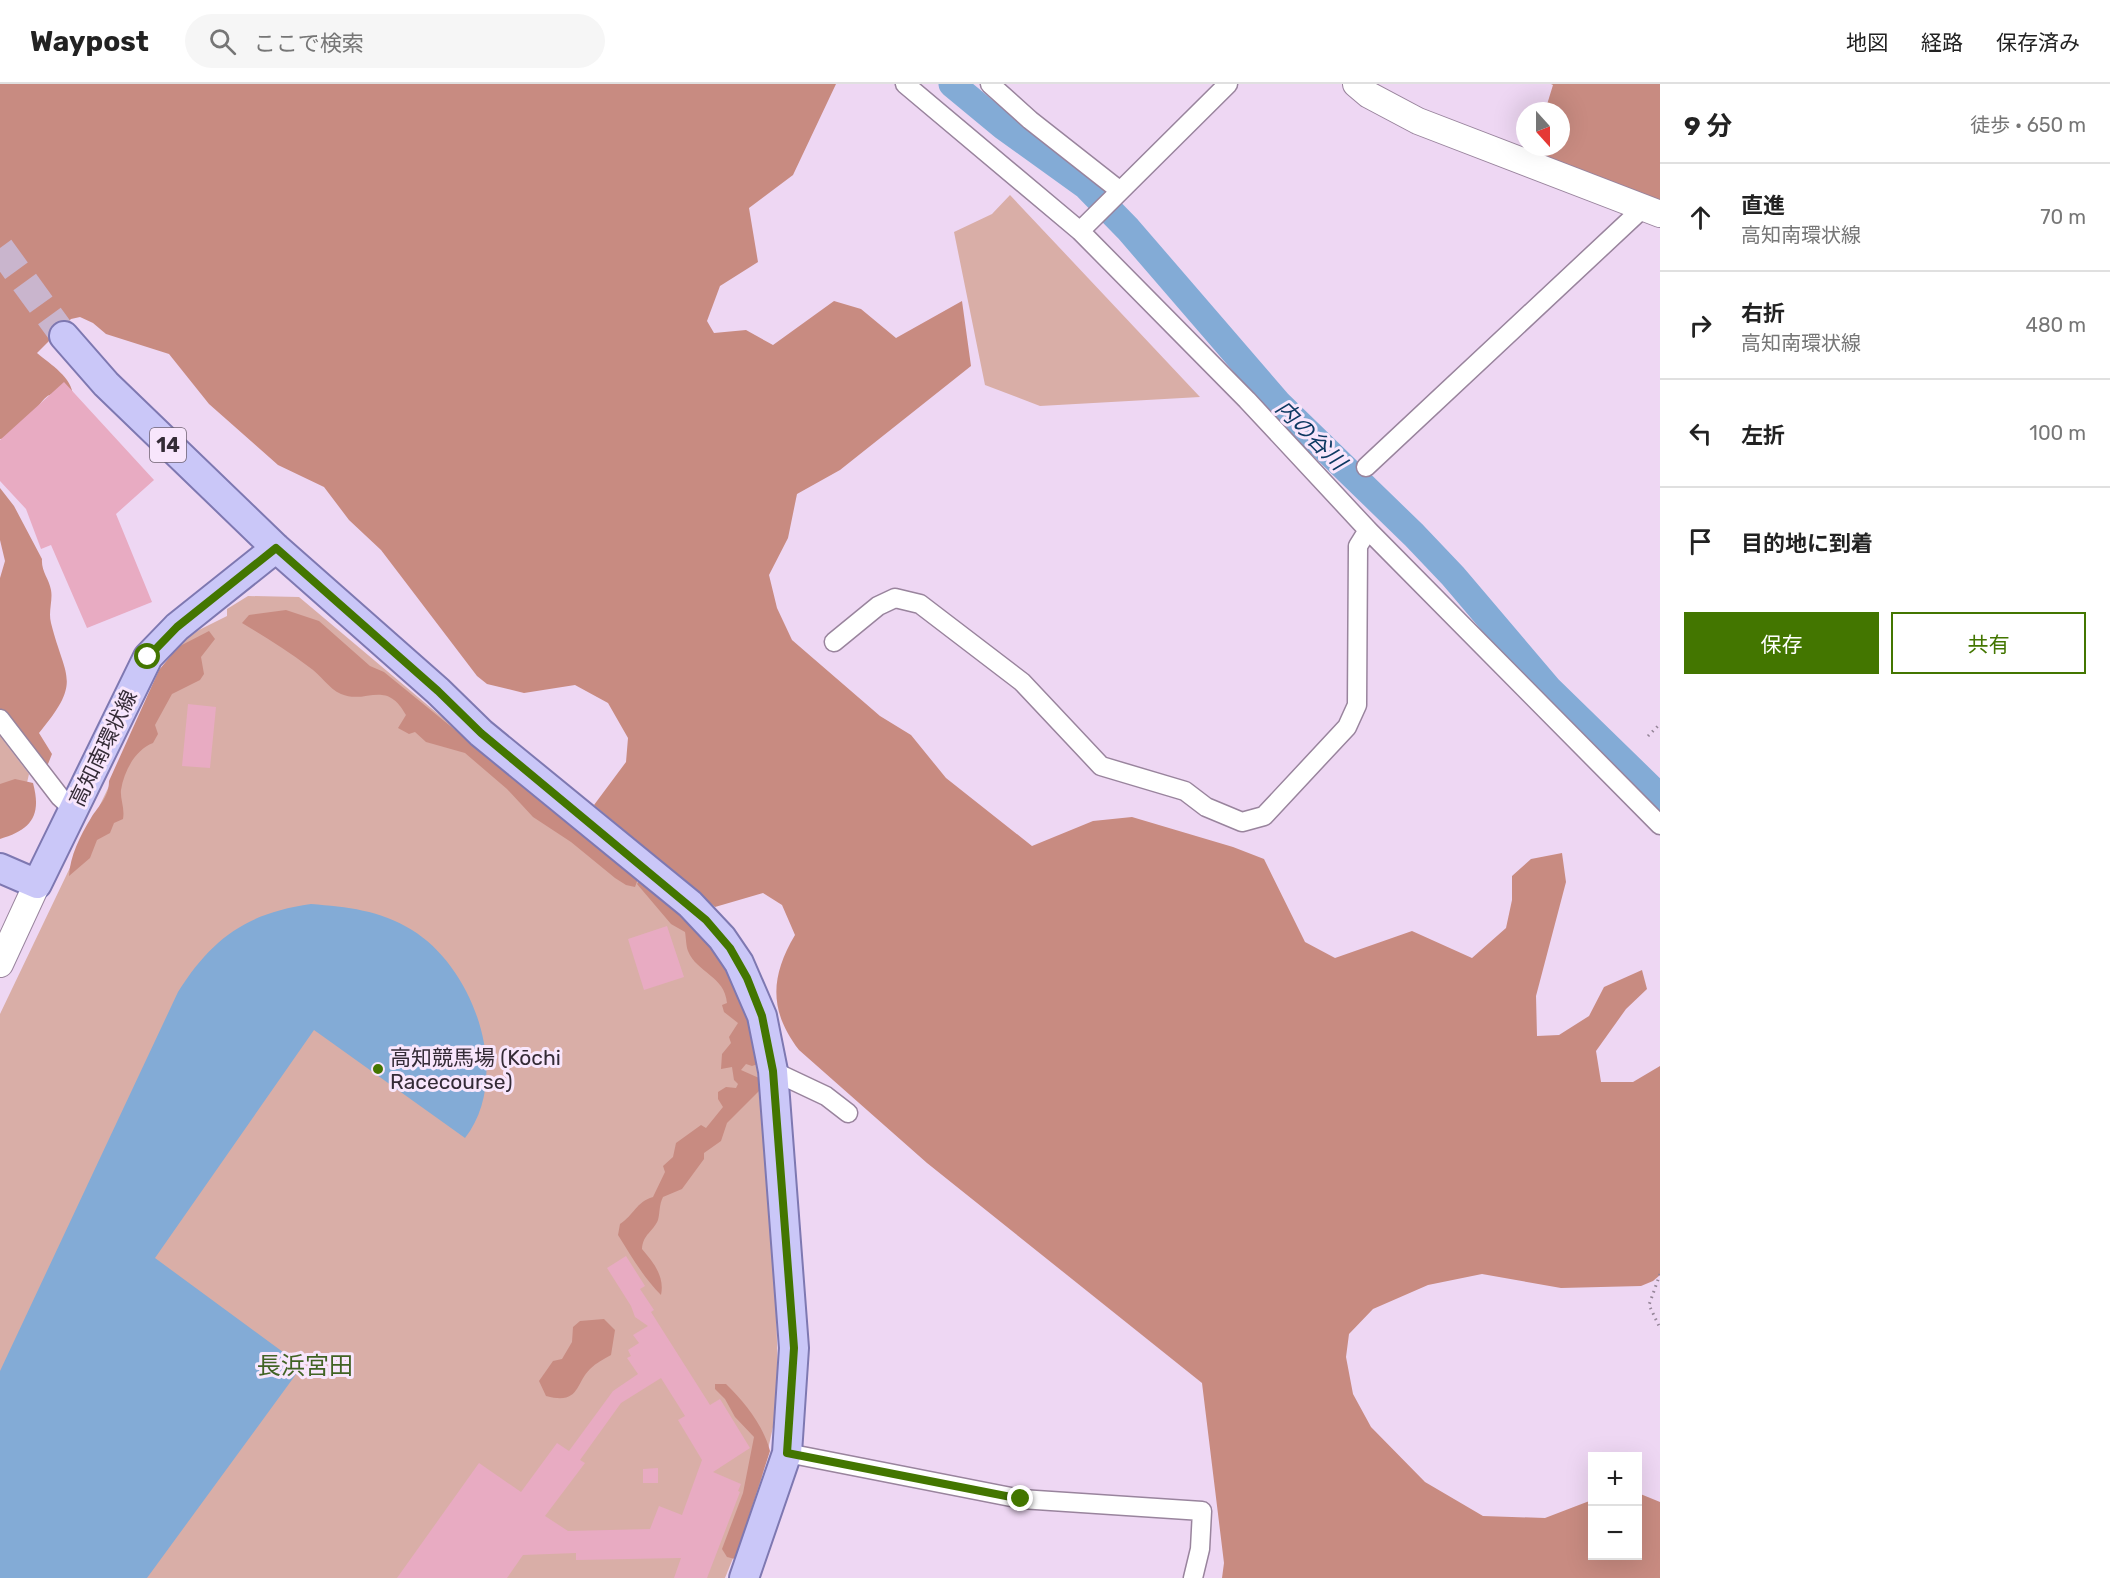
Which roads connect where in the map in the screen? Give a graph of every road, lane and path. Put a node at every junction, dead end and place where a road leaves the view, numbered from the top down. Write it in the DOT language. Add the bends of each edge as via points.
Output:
graph roads {
  1 [pos="905,84"];
  2 [pos="990,84"];
  3 [pos="1228,84"];
  4 [pos="1356,84"];
  5 [pos="1117,193"];
  6 [pos="1652,211"];
  7 [pos="1083,227"];
  8 [pos="64,336"];
  9 [pos="1366,467"];
  10 [pos="1368,530"];
  11 [pos="276,548"];
  12 [pos="834,642"];
  13 [pos="0,719"];
  14 [pos="1660,724"];
  15 [pos="1648,736"];
  16 [pos="74,810"];
  17 [pos="1660,825"];
  18 [pos="0,868"];
  19 [pos="37,884"];
  20 [pos="0,964"];
  21 [pos="773,1071"];
  22 [pos="848,1113"];
  23 [pos="1660,1274"];
  24 [pos="1660,1328"];
  25 [pos="787,1453"];
  26 [pos="744,1578"];
  27 [pos="1192,1578"];
  1 -- 7 [label="street"];
  2 -- 5 [label="street"];
  3 -- 5 [label="street"];
  4 -- 6 [label="street" via="1418,121"];
  5 -- 7 [label="street"];
  6 -- 9 [label="street"];
  7 -- 10 [label="street"];
  8 -- 11 [label="main road, 14" via="106,384"];
  10 -- 12 [label="street" via="1358,546 1357,705 1347,727 1264,816 1242,822 1206,807 1185,791 1101,766 1022,682 920,604 895,598 878,606"];
  10 -- 17 [label="street"];
  11 -- 16 [label="main road, 高知南環状線" via="177,627 148,657"];
  11 -- 21 [label="main road" via="481,733 706,920 730,948 747,978 762,1016"];
  13 -- 16 [label="street"];
  14 -- 15 [label="path"];
  16 -- 19 [label="main road, 高知南環状線"];
  18 -- 19 [label="main road"];
  19 -- 20 [label="street"];
  21 -- 22 [label="street" via="826,1096"];
  21 -- 25 [label="main road" via="794,1348"];
  23 -- 24 [label="path" via="1649,1305"];
  25 -- 26 [label="main road"];
  25 -- 27 [label="street" via="1021,1499 1202,1511 1200,1549"];
}
